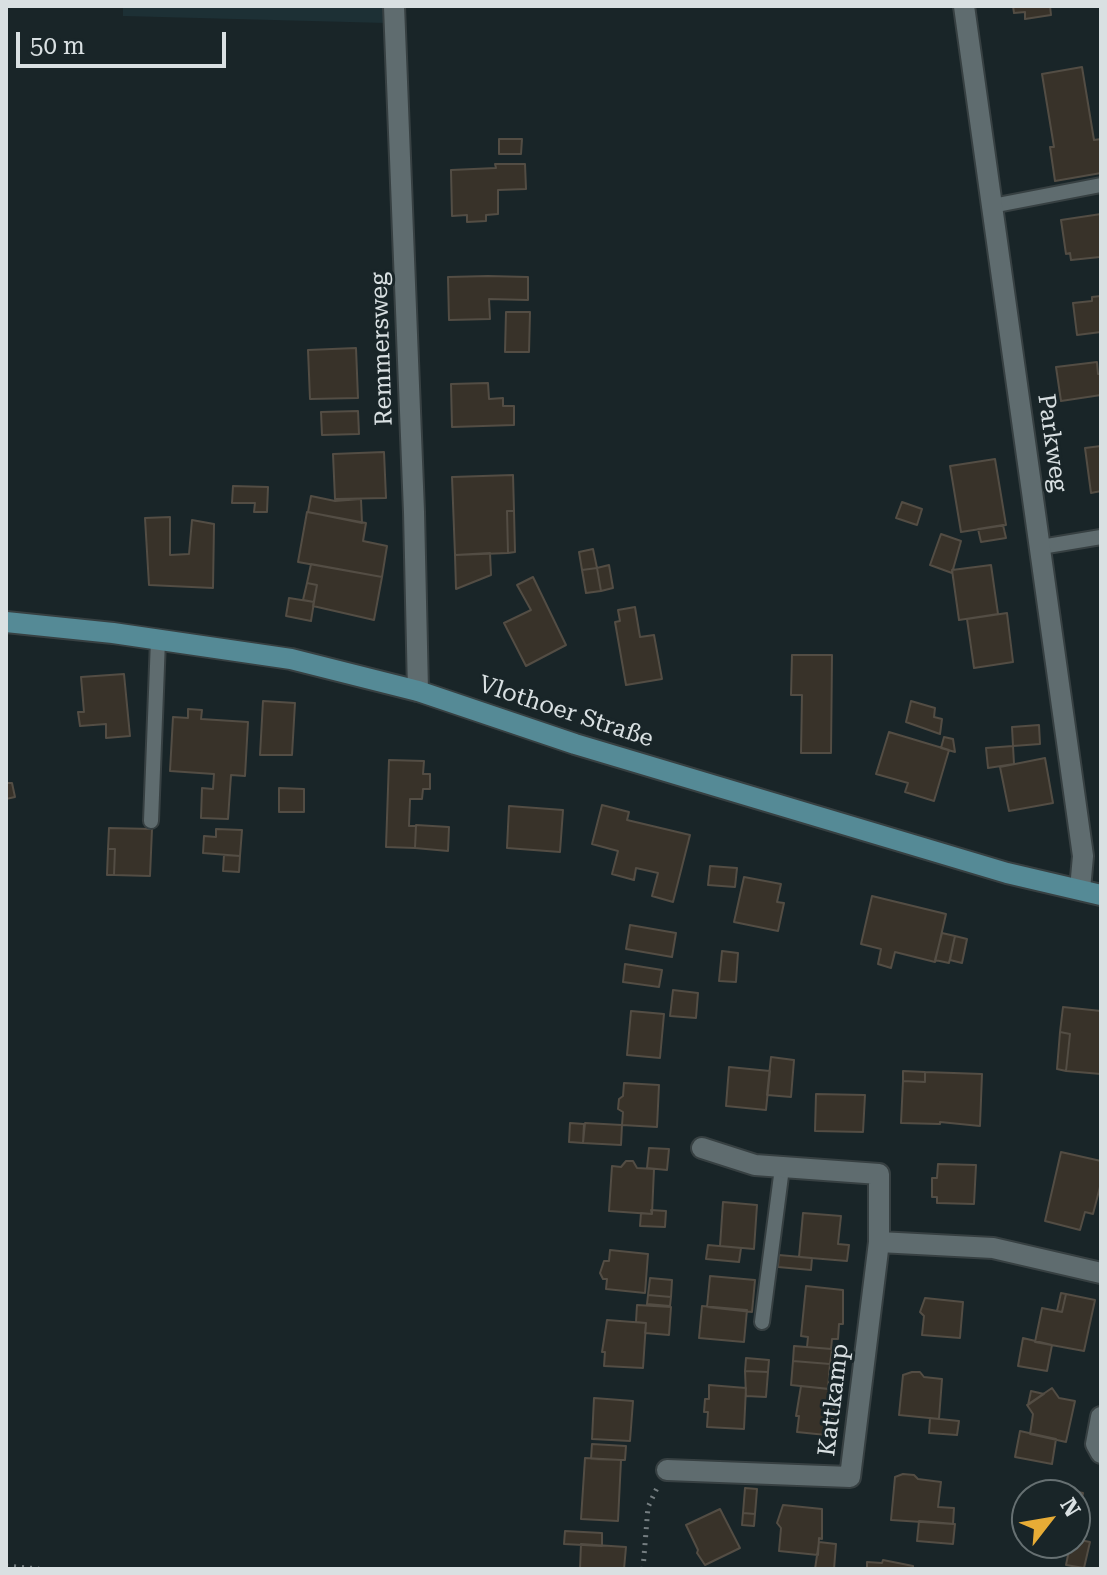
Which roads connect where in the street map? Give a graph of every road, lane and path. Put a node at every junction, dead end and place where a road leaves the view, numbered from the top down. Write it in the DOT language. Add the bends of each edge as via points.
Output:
graph roads {
  1 [pos="394,6"];
  2 [pos="964,6"];
  3 [pos="1101,185"];
  4 [pos="992,206"];
  5 [pos="1101,537"];
  6 [pos="1041,547"];
  7 [pos="6,622"];
  8 [pos="158,640"];
  9 [pos="418,691"];
  10 [pos="151,821"];
  11 [pos="1080,889"];
  12 [pos="1101,895"];
  13 [pos="702,1148"];
  14 [pos="782,1168"];
  15 [pos="879,1242"];
  16 [pos="1101,1273"];
  17 [pos="762,1322"];
  18 [pos="1101,1417"];
  19 [pos="1101,1453"];
  20 [pos="667,1470"];
  21 [pos="6,1566"];
  22 [pos="39,1569"];
  23 [pos="643,1569"];
  1 -- 9 [label="street, Remmersweg"];
  2 -- 4 [label="street, Parkweg"];
  3 -- 4 [label="lane"];
  4 -- 6 [label="street, Parkweg"];
  5 -- 6 [label="lane"];
  6 -- 11 [label="street, Parkweg" via="1083,856"];
  7 -- 8 [label="street, Vlothoer Straße"];
  8 -- 9 [label="street, Vlothoer Straße" via="291,659"];
  8 -- 10 [label="lane"];
  9 -- 11 [label="street, Vlothoer Straße" via="575,744 977,864"];
  11 -- 12 [label="street, Vlothoer Straße"];
  13 -- 14 [label="street, Kattkamp"];
  14 -- 15 [label="street, Kattkamp" via="879,1174"];
  14 -- 17 [label="lane"];
  15 -- 16 [label="street" via="993,1248"];
  15 -- 20 [label="street, Kattkamp" via="850,1477"];
  18 -- 19 [label="street" via="1096,1444"];
  20 -- 23 [label="path" via="648,1507"];
  21 -- 22 [label="path"];
}
